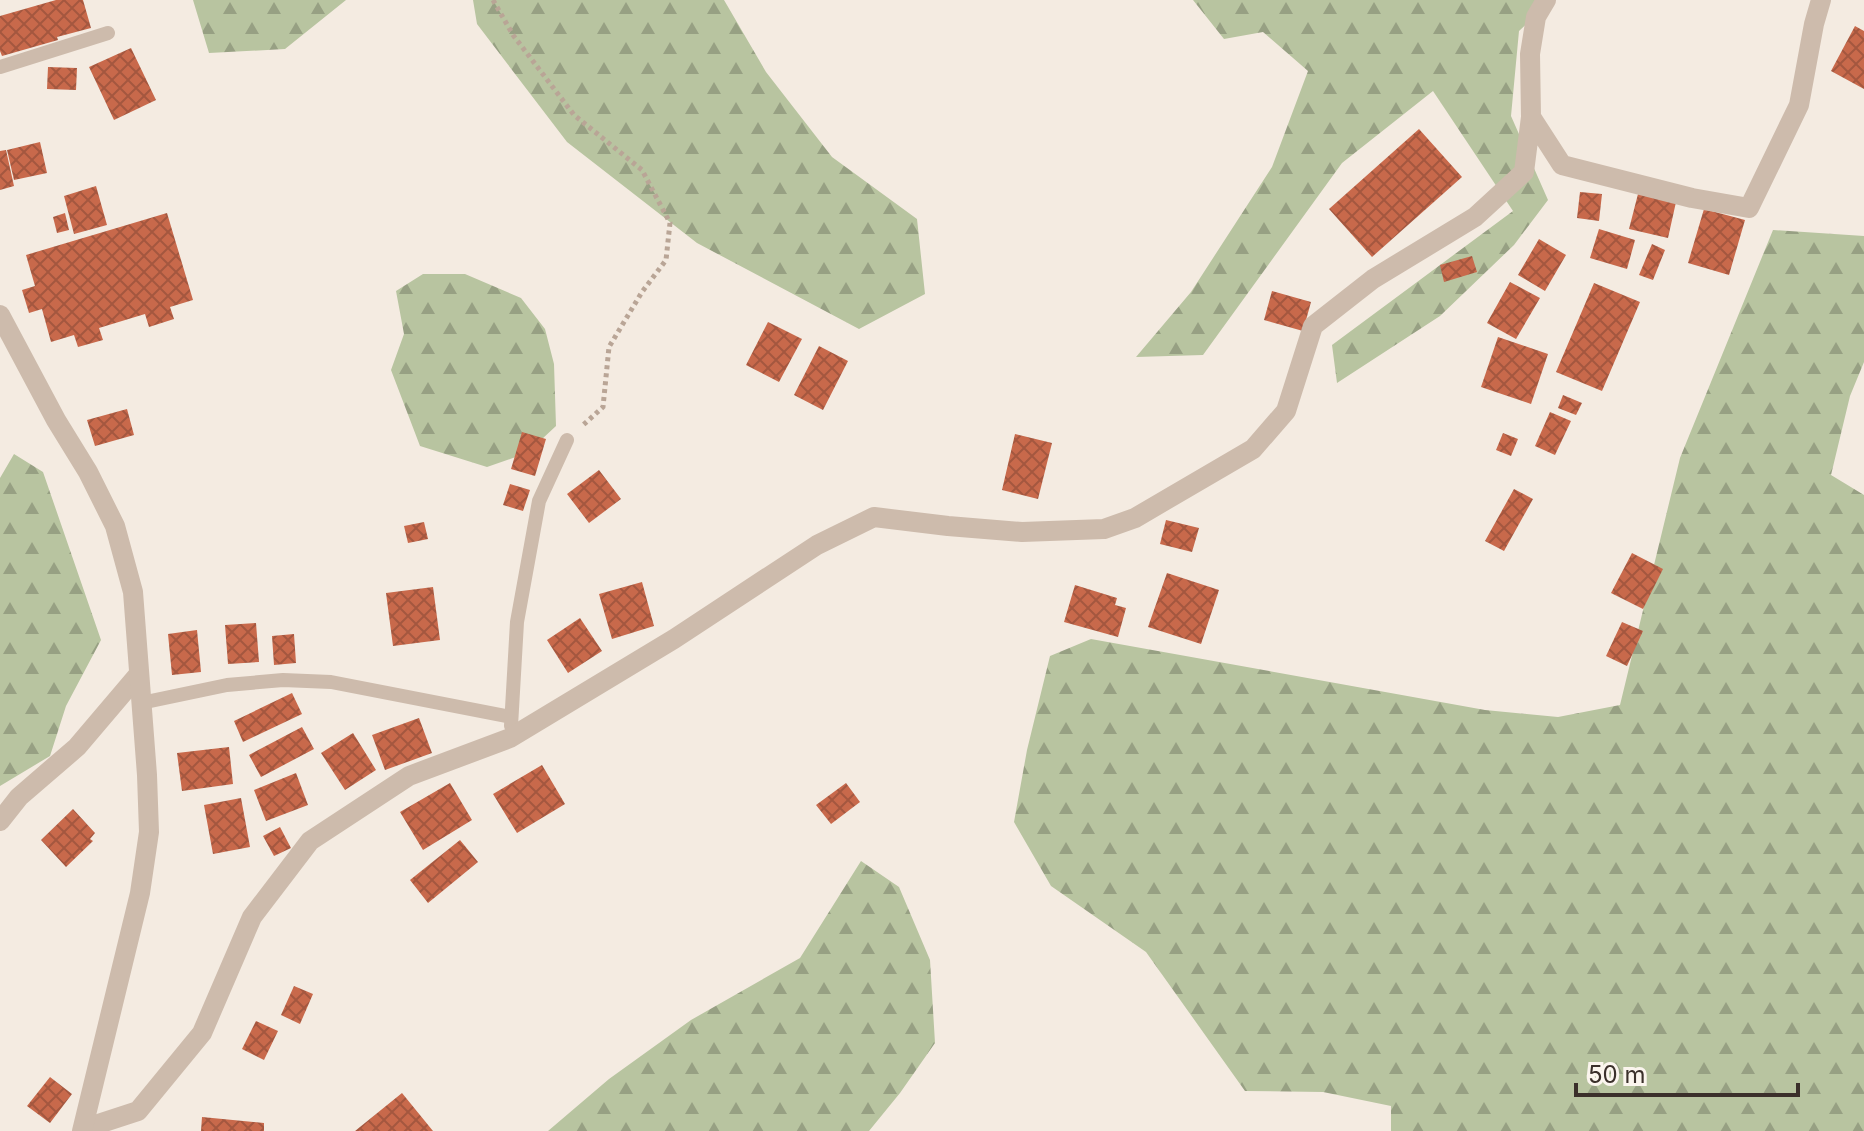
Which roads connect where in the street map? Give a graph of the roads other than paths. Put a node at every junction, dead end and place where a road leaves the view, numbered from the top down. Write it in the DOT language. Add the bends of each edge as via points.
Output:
graph roads {
  1 [pos="1546,0"];
  2 [pos="1821,0"];
  3 [pos="108,33"];
  4 [pos="0,67"];
  5 [pos="1531,117"];
  6 [pos="0,315"];
  7 [pos="567,440"];
  8 [pos="139,674"];
  9 [pos="141,703"];
  10 [pos="511,717"];
  11 [pos="510,738"];
  12 [pos="0,821"];
  13 [pos="82,1130"];
  1 -- 5 [label="street" via="1536,17 1530,54"];
  2 -- 5 [label="street" via="1799,105 1749,208 1562,165"];
  3 -- 4 [label="lane"];
  5 -- 11 [label="street" via="1524,172 1475,217 1373,279 1313,326 1286,411 1253,449 1135,518 1104,529 1022,532 874,517 817,545"];
  6 -- 8 [label="street" via="115,526 133,592"];
  7 -- 10 [label="lane" via="539,501 517,622"];
  8 -- 9 [label="street"];
  8 -- 12 [label="street" via="77,747 19,797"];
  9 -- 10 [label="lane" via="227,685 283,680 331,682"];
  9 -- 13 [label="street" via="149,832 140,893"];
  10 -- 11 [label="lane"];
  11 -- 13 [label="street" via="409,776 310,841 252,917 202,1033 138,1111"];
}
